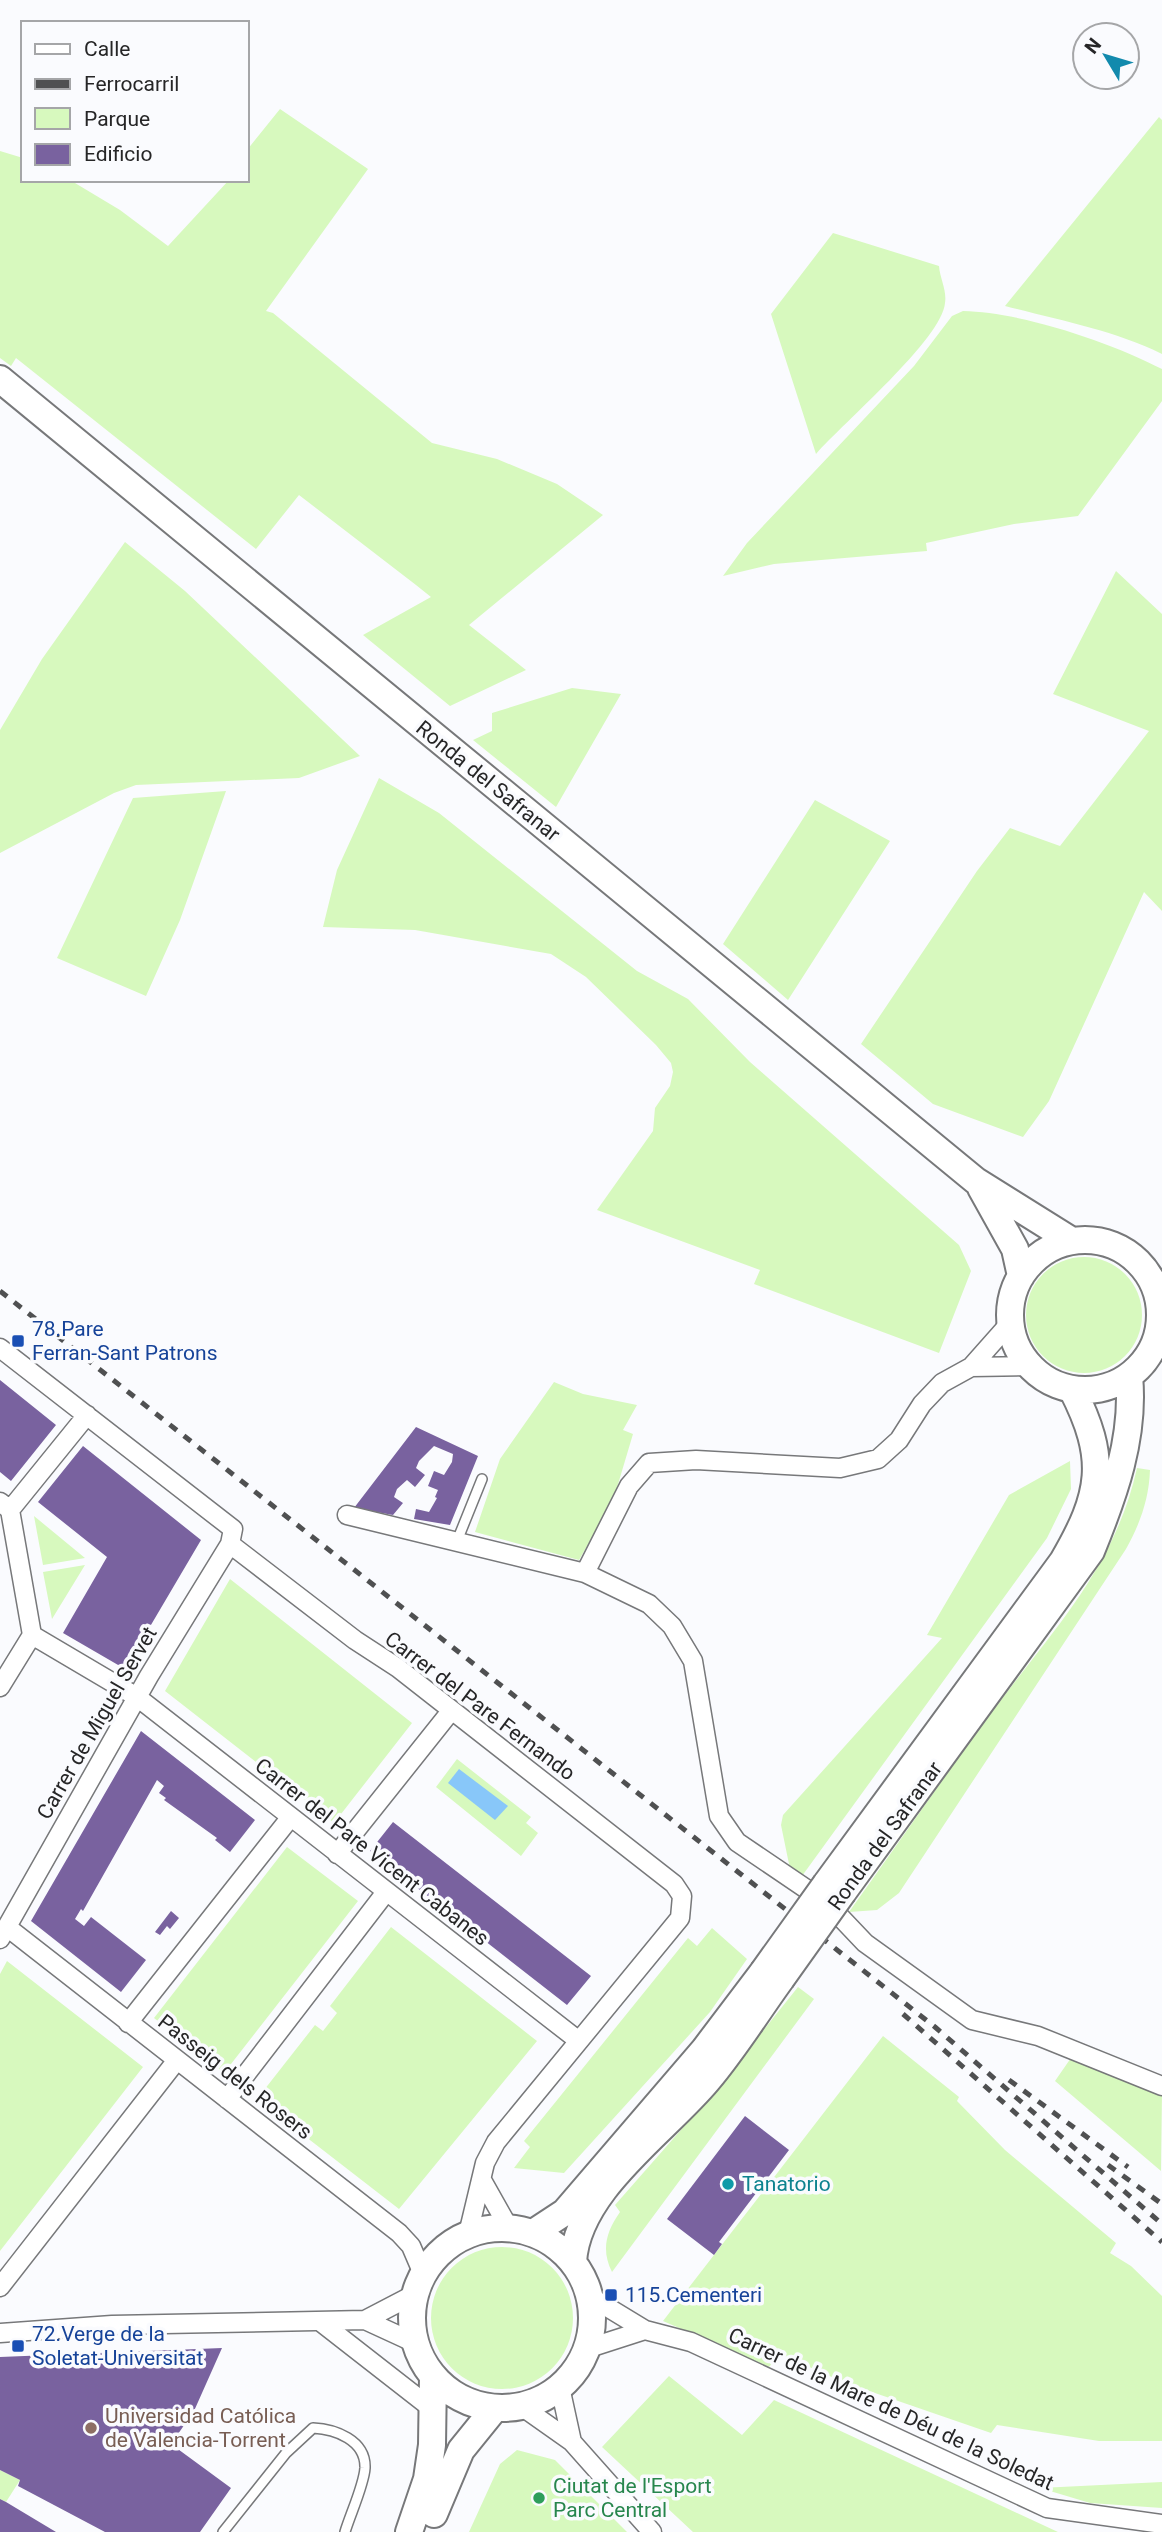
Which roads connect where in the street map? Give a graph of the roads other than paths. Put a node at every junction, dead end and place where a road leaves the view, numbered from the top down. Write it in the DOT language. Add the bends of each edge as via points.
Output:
graph roads {
  1 [pos="0,379"];
  2 [pos="976,1181"];
  3 [pos="1072,1241"];
  4 [pos="1021,1276"];
  5 [pos="1010,1323"];
  6 [pos="1158,1345"];
  7 [pos="0,1348"];
  8 [pos="1030,1366"];
  9 [pos="971,1367"];
  10 [pos="1129,1376"];
  11 [pos="1072,1389"];
  12 [pos="87,1415"];
  13 [pos="482,1479"];
  14 [pos="5,1506"];
  15 [pos="347,1515"];
  16 [pos="231,1537"];
  17 [pos="457,1541"];
  18 [pos="585,1573"];
  19 [pos="32,1635"];
  20 [pos="0,1687"];
  21 [pos="137,1697"];
  22 [pos="451,1711"];
  23 [pos="290,1818"];
  24 [pos="337,1854"];
  25 [pos="834,1888"];
  26 [pos="386,1892"];
  27 [pos="4,1933"];
  28 [pos="772,1975"];
  29 [pos="128,2023"];
  30 [pos="579,2041"];
  31 [pos="177,2060"];
  32 [pos="1162,2086"];
  33 [pos="228,2099"];
  34 [pos="483,2182"];
  35 [pos="521,2230"];
  36 [pos="468,2234"];
  37 [pos="573,2262"];
  38 [pos="419,2284"];
  39 [pos="0,2287"];
  40 [pos="589,2296"];
  41 [pos="365,2320"];
  42 [pos="322,2323"];
  43 [pos="645,2330"];
  44 [pos="0,2333"];
  45 [pos="415,2343"];
  46 [pos="586,2349"];
  47 [pos="433,2376"];
  48 [pos="560,2387"];
  49 [pos="522,2406"];
  50 [pos="431,2408"];
  51 [pos="495,2408"];
  52 [pos="572,2442"];
  53 [pos="1162,2524"];
  54 [pos="223,2532"];
  55 [pos="345,2532"];
  56 [pos="409,2532"];
  57 [pos="428,2532"];
  58 [pos="652,2532"];
  1 -- 2 [label="street, Ronda del Safranar"];
  2 -- 3 [label="street, Ronda del Safranar"];
  2 -- 4 [label="street, Ronda del Safranar" via="1010,1238"];
  3 -- 4 [label="street" via="1052,1247"];
  3 -- 6 [label="street" via="1114,1245 1147,1272 1160,1307"];
  4 -- 5 [label="street" via="1012,1299"];
  5 -- 8 [label="street" via="1020,1353"];
  5 -- 9 [label="street"];
  6 -- 10 [label="street"];
  7 -- 12 [label="street, Carrer del Pare Fernando"];
  8 -- 9 [label="street"];
  8 -- 11 [label="street" via="1049,1381"];
  9 -- 18 [label="street" via="942,1383 899,1440 878,1458 840,1468 649,1463 629,1486"];
  10 -- 11 [label="street" via="1111,1385"];
  10 -- 25 [label="street, Ronda del Safranar" via="1124,1460 1091,1551"];
  11 -- 25 [label="street, Ronda del Safranar" via="1095,1440 1096,1469 1084,1524 1063,1561"];
  12 -- 14 [label="street"];
  12 -- 16 [label="street, Carrer del Pare Fernando"];
  13 -- 17 [label="lane"];
  14 -- 19 [label="street"];
  15 -- 17 [label="street"];
  16 -- 21 [label="street, Carrer de Miguel Servet"];
  16 -- 22 [label="street, Carrer del Pare Fernando" via="363,1646"];
  17 -- 18 [label="street"];
  18 -- 32 [label="street" via="649,1604 686,1646 699,1689 719,1816 737,1842 827,1903 865,1943 972,2020 1038,2036"];
  19 -- 20 [label="street"];
  19 -- 21 [label="street, Carrer del Pare Vicent Cabanes"];
  21 -- 23 [label="street, Carrer del Pare Vicent Cabanes"];
  21 -- 27 [label="street, Carrer de Miguel Servet"];
  22 -- 24 [label="street"];
  22 -- 30 [label="street, Carrer del Pare Fernando" via="674,1884 682,1896 680,1918"];
  23 -- 24 [label="street, Carrer del Pare Vicent Cabanes"];
  23 -- 29 [label="street"];
  24 -- 26 [label="street, Carrer del Pare Vicent Cabanes"];
  25 -- 28 [label="street, Ronda del Safranar, bridge"];
  26 -- 30 [label="street, Carrer del Pare Vicent Cabanes"];
  26 -- 33 [label="street"];
  27 -- 29 [label="street, Passeig dels Rosers"];
  28 -- 35 [label="street, Ronda del Safranar" via="565,2212"];
  28 -- 37 [label="street, Ronda del Safranar" via="711,2077 599,2195 581,2224"];
  29 -- 31 [label="street, Passeig dels Rosers"];
  30 -- 34 [label="street" via="496,2142 485,2163"];
  31 -- 33 [label="street, Passeig dels Rosers"];
  31 -- 39 [label="street"];
  33 -- 38 [label="street, Passeig dels Rosers" via="399,2233 411,2246"];
  34 -- 35 [label="street"];
  34 -- 36 [label="street"];
  35 -- 36 [label="street"];
  35 -- 37 [label="street" via="555,2245"];
  36 -- 38 [label="street" via="435,2257"];
  37 -- 40 [label="street"];
  38 -- 41 [label="street"];
  38 -- 45 [label="street" via="411,2315"];
  40 -- 43 [label="street, Carrer de la Mare de Déu de la Soledat"];
  40 -- 46 [label="street" via="591,2329"];
  41 -- 42 [label="street"];
  41 -- 45 [label="street"];
  42 -- 44 [label="street" via="112,2325"];
  42 -- 50 [label="street"];
  43 -- 46 [label="street"];
  43 -- 53 [label="street, Carrer de la Mare de Déu de la Soledat" via="702,2347 1047,2508"];
  45 -- 47 [label="street"];
  46 -- 48 [label="street"];
  47 -- 50 [label="street"];
  47 -- 51 [label="street" via="448,2391 471,2403"];
  48 -- 49 [label="street"];
  48 -- 52 [label="street"];
  49 -- 51 [label="street"];
  49 -- 52 [label="street"];
  50 -- 56 [label="street" via="427,2479"];
  51 -- 57 [label="street" via="461,2450"];
  52 -- 58 [label="street"];
  54 -- 55 [label="lane" via="238,2508 313,2428 333,2429 357,2445 365,2467"];
}
